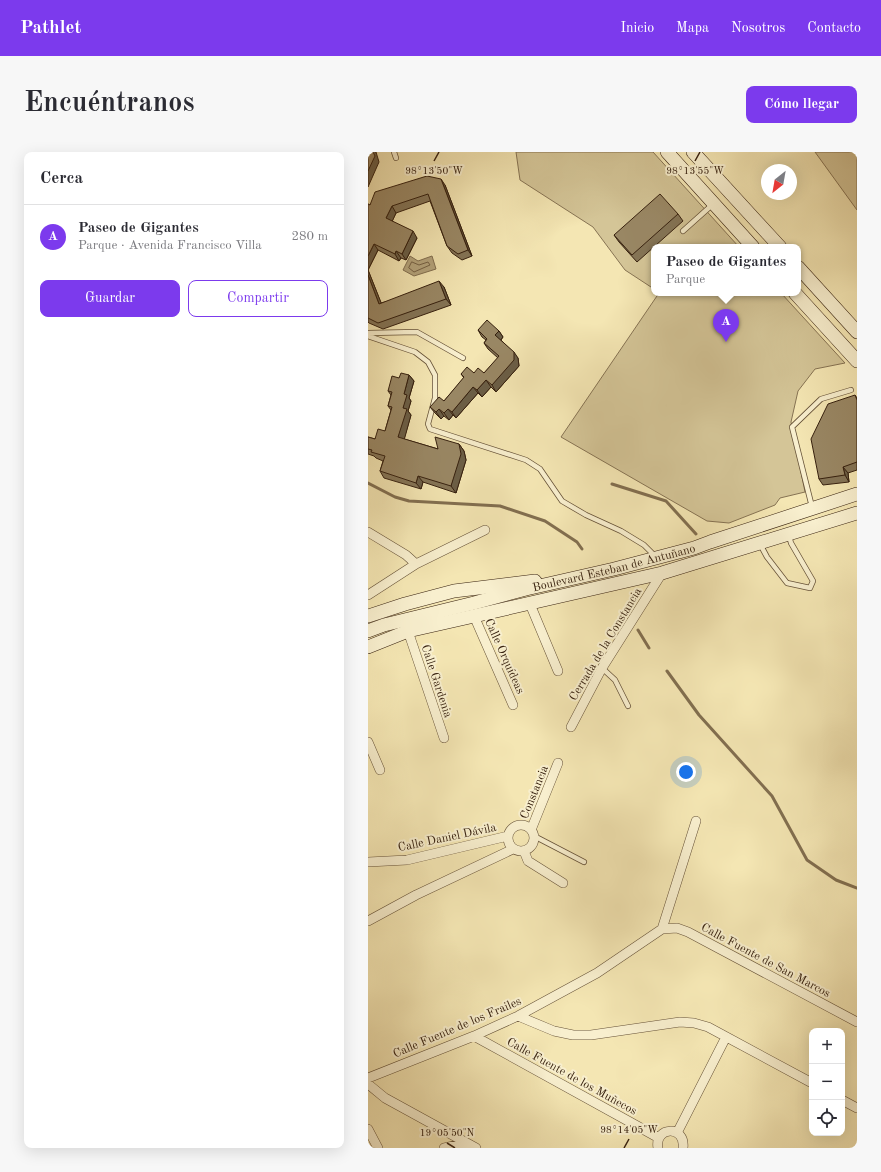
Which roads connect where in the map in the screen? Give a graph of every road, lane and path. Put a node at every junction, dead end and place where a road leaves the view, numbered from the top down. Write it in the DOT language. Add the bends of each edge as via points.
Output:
graph roads {
  1 [pos="394,152"];
  2 [pos="666,152"];
  3 [pos="693,152"];
  4 [pos="396,158"];
  5 [pos="714,204"];
  6 [pos="683,231"];
  7 [pos="750,244"];
  8 [pos="777,244"];
  9 [pos="801,270"];
  10 [pos="798,296"];
  11 [pos="857,332"];
  12 [pos="368,335"];
  13 [pos="463,358"];
  14 [pos="857,361"];
  15 [pos="851,390"];
  16 [pos="857,494"];
  17 [pos="813,509"];
  18 [pos="857,512"];
  19 [pos="485,530"];
  20 [pos="368,532"];
  21 [pos="788,534"];
  22 [pos="760,543"];
  23 [pos="657,558"];
  24 [pos="416,564"];
  25 [pos="662,573"];
  26 [pos="552,583"];
  27 [pos="368,595"];
  28 [pos="530,604"];
  29 [pos="368,616"];
  30 [pos="474,616"];
  31 [pos="368,631"];
  32 [pos="408,631"];
  33 [pos="368,647"];
  34 [pos="602,668"];
  35 [pos="558,671"];
  36 [pos="513,705"];
  37 [pos="628,706"];
  38 [pos="571,727"];
  39 [pos="444,738"];
  40 [pos="368,742"];
  41 [pos="558,763"];
  42 [pos="380,770"];
  43 [pos="696,821"];
  44 [pos="532,833"];
  45 [pos="508,836"];
  46 [pos="513,849"];
  47 [pos="524,851"];
  48 [pos="368,862"];
  49 [pos="584,862"];
  50 [pos="563,883"];
  51 [pos="368,921"];
  52 [pos="662,929"];
  53 [pos="518,1016"];
  54 [pos="857,1022"];
  55 [pos="474,1036"];
  56 [pos="726,1037"];
  57 [pos="368,1078"];
  58 [pos="809,1081"];
  59 [pos="368,1084"];
  60 [pos="845,1102"];
  61 [pos="857,1108"];
  62 [pos="368,1129"];
  63 [pos="677,1133"];
  64 [pos="659,1138"];
  65 [pos="467,1143"];
  66 [pos="378,1148"];
  67 [pos="444,1148"];
  68 [pos="476,1148"];
  69 [pos="658,1148"];
  70 [pos="683,1148"];
  1 -- 4 [label="lane"];
  2 -- 5 [label="street"];
  3 -- 8 [label="street"];
  5 -- 6 [label="lane"];
  5 -- 7 [label="street"];
  9 -- 11 [label="street"];
  10 -- 14 [label="street"];
  12 -- 13 [label="lane" via="417,332"];
  12 -- 23 [label="lane" via="415,352 428,362 435,375 435,398 428,424 430,429 526,460 540,469 562,501 621,530 644,545"];
  15 -- 17 [label="lane" via="821,399 792,427"];
  16 -- 17 [label="street, Boulevard Esteban de Antuñano"];
  17 -- 23 [label="street, Boulevard Esteban de Antuñano"];
  18 -- 21 [label="street, Boulevard Esteban de Antuñano"];
  19 -- 24 [label="street"];
  20 -- 24 [label="street"];
  21 -- 22 [label="street, Boulevard Esteban de Antuñano"];
  21 -- 22 [label="lane" via="812,581 810,588 787,583"];
  22 -- 25 [label="street, Boulevard Esteban de Antuñano"];
  23 -- 26 [label="street, Boulevard Esteban de Antuñano"];
  24 -- 27 [label="street"];
  25 -- 28 [label="street, Boulevard Esteban de Antuñano"];
  25 -- 34 [label="street, Cerrada de la Constancia"];
  26 -- 29 [label="street" via="531,580 454,591"];
  26 -- 31 [label="street, Boulevard Esteban de Antuñano"];
  28 -- 30 [label="street, Boulevard Esteban de Antuñano"];
  28 -- 35 [label="street"];
  30 -- 32 [label="street, Boulevard Esteban de Antuñano"];
  30 -- 36 [label="street, Calle Orquídeas"];
  32 -- 33 [label="street, Boulevard Esteban de Antuñano"];
  32 -- 39 [label="street, Calle Gardenia"];
  34 -- 37 [label="lane" via="615,680"];
  34 -- 38 [label="street, Cerrada de la Constancia"];
  40 -- 42 [label="street"];
  41 -- 44 [label="street, Constancia"];
  43 -- 52 [label="street"];
  44 -- 45 [label="street" via="523,825 513,828"];
  44 -- 47 [label="street" via="533,843"];
  44 -- 49 [label="lane"];
  45 -- 46 [label="street"];
  45 -- 48 [label="street, Calle Daniel Dávila" via="407,860"];
  46 -- 47 [label="street"];
  46 -- 51 [label="street"];
  47 -- 50 [label="street" via="528,861"];
  52 -- 53 [label="street, Calle Fuente de los Frailes" via="598,973"];
  52 -- 54 [label="street, Calle Fuente de San Marcos" via="677,928 688,932"];
  53 -- 55 [label="street, Calle Fuente de los Frailes"];
  53 -- 56 [label="street" via="573,1035 591,1035 680,1022 701,1025"];
  55 -- 57 [label="street, Calle Fuente de los Frailes"];
  55 -- 64 [label="street, Calle Fuente de los Muñecos"];
  56 -- 58 [label="street"];
  56 -- 63 [label="street"];
  59 -- 65 [label="street" via="385,1098"];
  60 -- 61 [label="street"];
  62 -- 66 [label="street"];
  63 -- 64 [label="street" via="667,1132"];
  63 -- 70 [label="street" via="682,1139"];
  64 -- 69 [label="street"];
  65 -- 67 [label="street"];
  65 -- 68 [label="street"];
}
